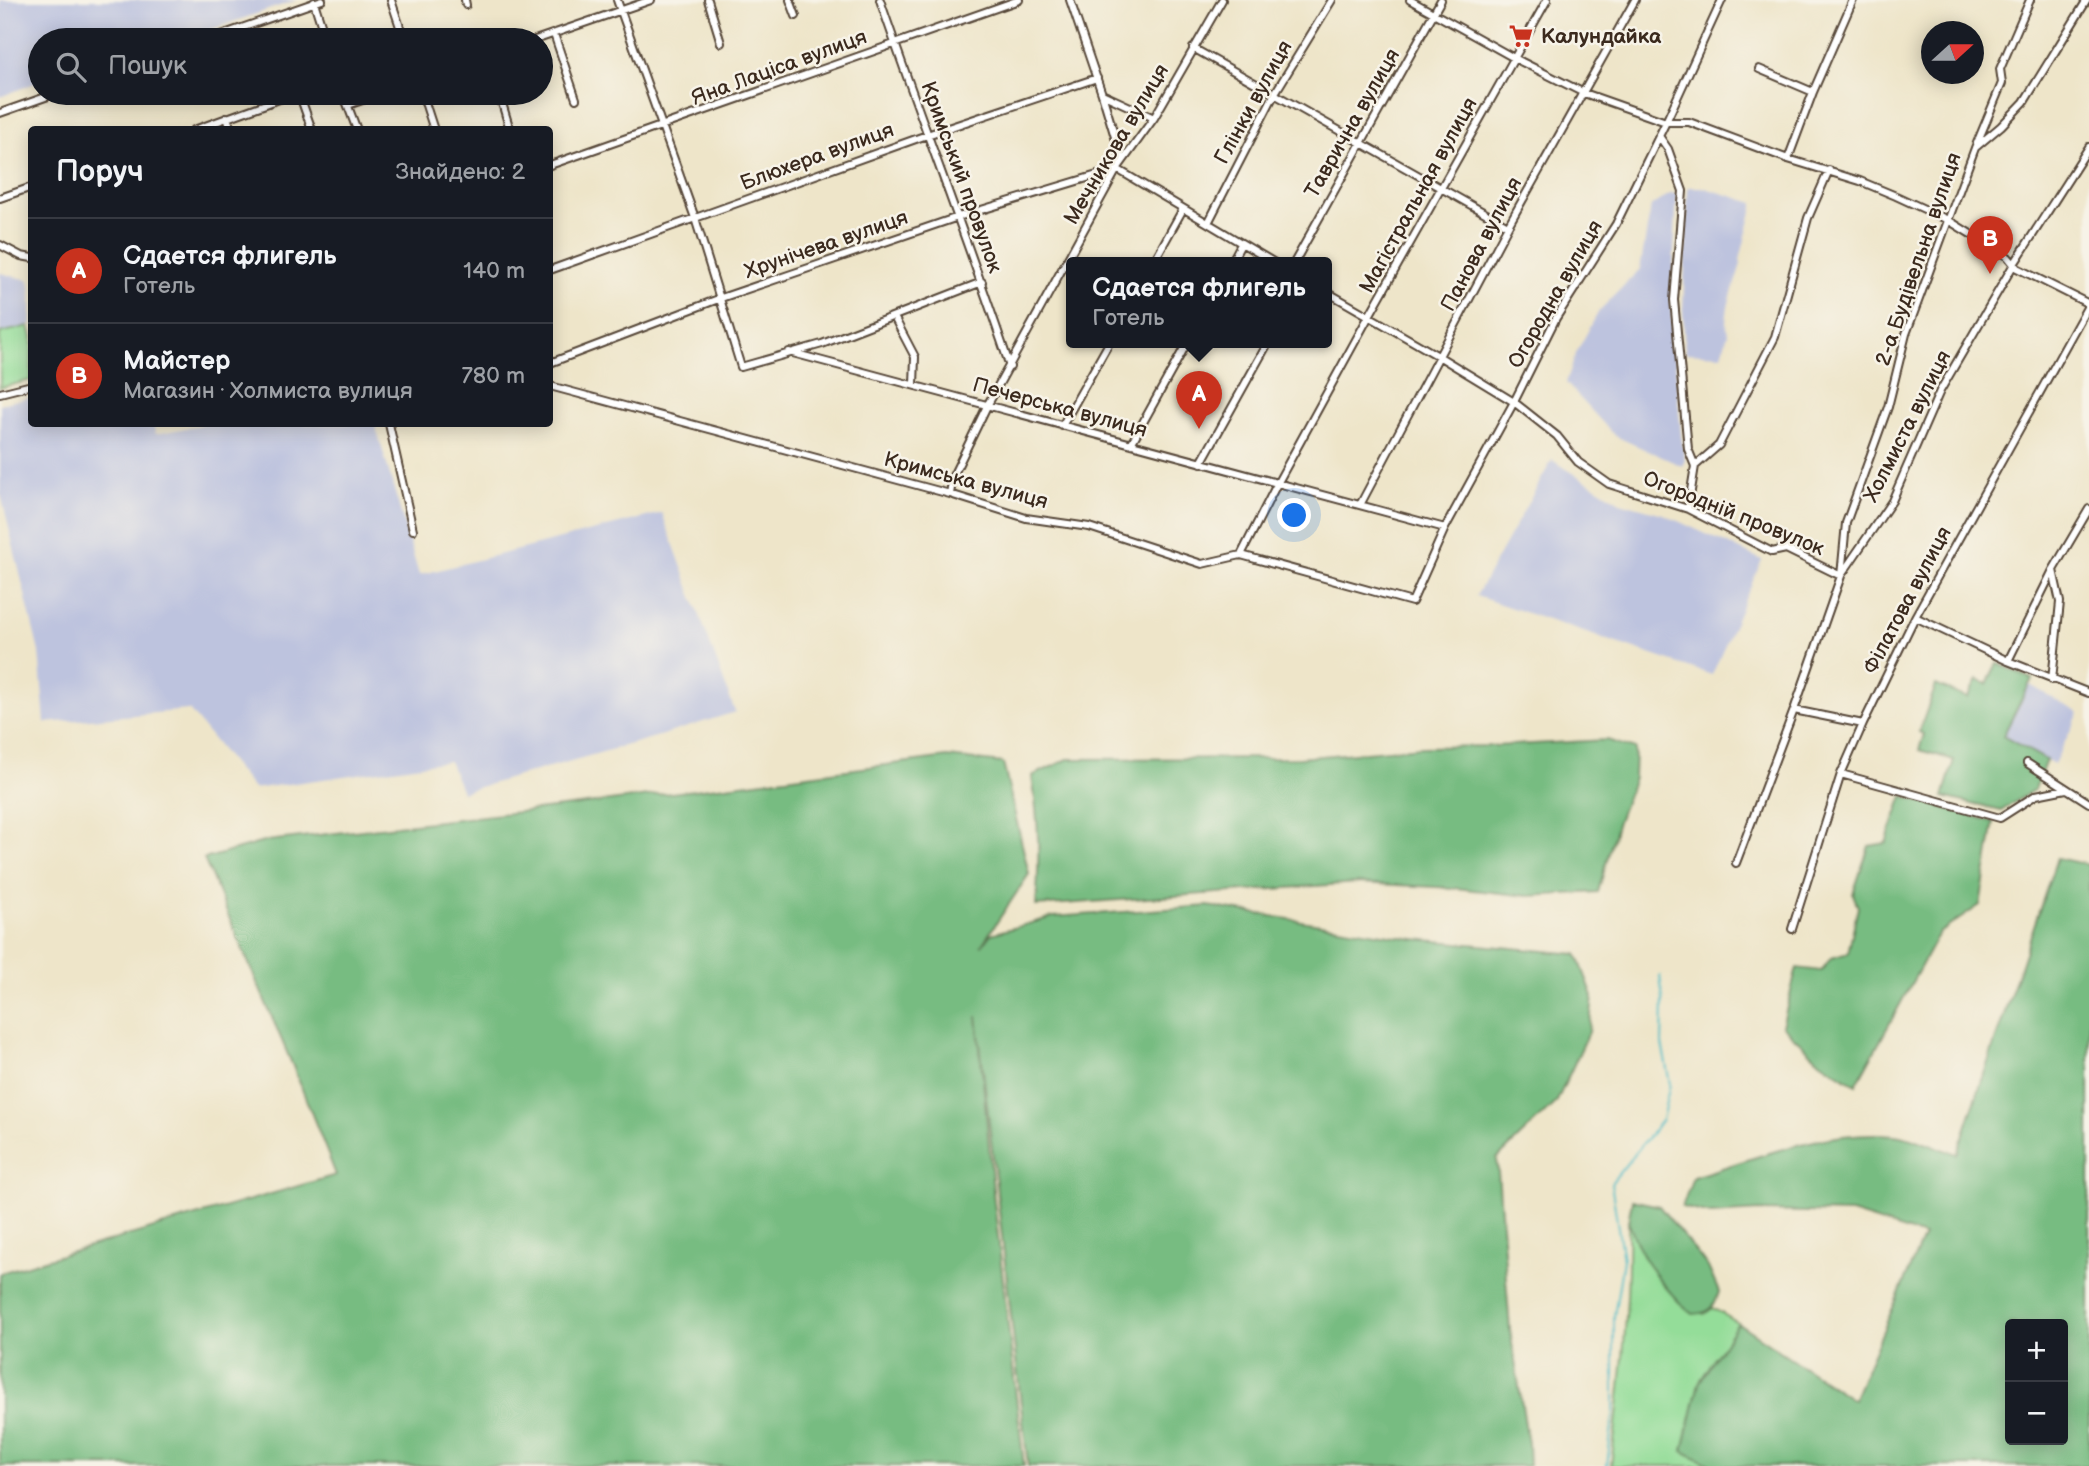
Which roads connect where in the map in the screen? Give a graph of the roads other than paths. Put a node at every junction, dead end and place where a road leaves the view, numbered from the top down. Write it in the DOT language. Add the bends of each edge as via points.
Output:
graph roads {
  1 [pos="391,0"];
  2 [pos="617,0"];
  3 [pos="652,0"];
  4 [pos="708,0"];
  5 [pos="790,0"];
  6 [pos="880,0"];
  7 [pos="1019,0"];
  8 [pos="1070,0"];
  9 [pos="1222,0"];
  10 [pos="1332,0"];
  11 [pos="1410,0"];
  12 [pos="1441,0"];
  13 [pos="1546,0"];
  14 [pos="1635,0"];
  15 [pos="1721,0"];
  16 [pos="2030,0"];
  17 [pos="2087,0"];
  18 [pos="318,1"];
  19 [pos="1851,1"];
  20 [pos="621,11"];
  21 [pos="1434,15"];
  22 [pos="796,16"];
  23 [pos="241,28"];
  24 [pos="324,28"];
  25 [pos="400,28"];
  26 [pos="554,34"];
  27 [pos="721,43"];
  28 [pos="895,44"];
  29 [pos="1193,48"];
  30 [pos="1514,58"];
  31 [pos="1759,69"];
  32 [pos="1097,78"];
  33 [pos="1813,92"];
  34 [pos="1275,93"];
  35 [pos="1584,93"];
  36 [pos="1102,94"];
  37 [pos="576,99"];
  38 [pos="28,103"];
  39 [pos="262,105"];
  40 [pos="303,105"];
  41 [pos="348,105"];
  42 [pos="426,105"];
  43 [pos="503,105"];
  44 [pos="0,113"];
  45 [pos="227,117"];
  46 [pos="1154,118"];
  47 [pos="1666,122"];
  48 [pos="508,123"];
  49 [pos="204,126"];
  50 [pos="230,126"];
  51 [pos="310,126"];
  52 [pos="356,126"];
  53 [pos="433,126"];
  54 [pos="663,126"];
  55 [pos="926,135"];
  56 [pos="1659,136"];
  57 [pos="1360,142"];
  58 [pos="2089,147"];
  59 [pos="1975,148"];
  60 [pos="1788,159"];
  61 [pos="553,164"];
  62 [pos="1117,170"];
  63 [pos="1829,170"];
  64 [pos="28,188"];
  65 [pos="1441,189"];
  66 [pos="0,198"];
  67 [pos="1183,209"];
  68 [pos="958,217"];
  69 [pos="695,218"];
  70 [pos="1948,220"];
  71 [pos="1208,223"];
  72 [pos="1508,226"];
  73 [pos="1241,244"];
  74 [pos="0,245"];
  75 [pos="28,257"];
  76 [pos="1070,257"];
  77 [pos="1156,257"];
  78 [pos="1234,257"];
  79 [pos="1264,257"];
  80 [pos="1297,257"];
  81 [pos="1066,264"];
  82 [pos="2014,264"];
  83 [pos="553,269"];
  84 [pos="982,282"];
  85 [pos="1332,295"];
  86 [pos="721,298"];
  87 [pos="2089,304"];
  88 [pos="1369,316"];
  89 [pos="894,317"];
  90 [pos="1106,348"];
  91 [pos="1184,348"];
  92 [pos="1265,348"];
  93 [pos="789,352"];
  94 [pos="1440,357"];
  95 [pos="553,362"];
  96 [pos="1010,367"];
  97 [pos="914,385"];
  98 [pos="28,386"];
  99 [pos="553,387"];
  100 [pos="0,393"];
  101 [pos="1514,402"];
  102 [pos="987,406"];
  103 [pos="1062,426"];
  104 [pos="390,427"];
  105 [pos="1131,444"];
  106 [pos="1201,463"];
  107 [pos="1695,466"];
  108 [pos="1277,484"];
  109 [pos="950,494"];
  110 [pos="1360,505"];
  111 [pos="1688,509"];
  112 [pos="2089,509"];
  113 [pos="1445,528"];
  114 [pos="413,530"];
  115 [pos="1241,555"];
  116 [pos="2053,570"];
  117 [pos="1841,576"];
  118 [pos="1412,602"];
  119 [pos="1914,617"];
  120 [pos="2008,661"];
  121 [pos="2052,680"];
  122 [pos="2089,693"];
  123 [pos="1794,710"];
  124 [pos="1863,724"];
  125 [pos="2027,763"];
  126 [pos="1841,774"];
  127 [pos="2066,789"];
  128 [pos="2089,803"];
  129 [pos="1736,863"];
  130 [pos="1791,929"];
  1 -- 25 [label="street"];
  2 -- 20 [label="street"];
  3 -- 20 [label="street"];
  4 -- 27 [label="street"];
  5 -- 22 [label="street"];
  6 -- 28 [label="street, Кримський провулок"];
  7 -- 28 [label="street, Яна Лаціса вулиця"];
  8 -- 32 [label="street"];
  9 -- 29 [label="street, Мечникова вулиця"];
  10 -- 34 [label="street, Глінки вулиця"];
  11 -- 21 [label="street"];
  12 -- 21 [label="street, Таврична вулиця"];
  13 -- 30 [label="street, Магістральная вулиця"];
  14 -- 35 [label="street, Панова вулиця"];
  15 -- 47 [label="street, Огородна вулиця"];
  16 -- 59 [label="street, 2-а Будівельна вулиця" via="2000,69 2002,83"];
  17 -- 59 [label="street" via="2024,102"];
  18 -- 23 [label="street"];
  18 -- 24 [label="street"];
  19 -- 33 [label="street"];
  20 -- 26 [label="street"];
  20 -- 54 [label="street"];
  21 -- 30 [label="street"];
  21 -- 57 [label="street, Таврична вулиця"];
  26 -- 37 [label="street"];
  28 -- 54 [label="street, Яна Лаціса вулиця"];
  28 -- 55 [label="street, Кримський провулок"];
  29 -- 34 [label="street"];
  29 -- 46 [label="street, Мечникова вулиця"];
  30 -- 35 [label="street"];
  30 -- 65 [label="street, Магістральная вулиця"];
  31 -- 33 [label="street"];
  32 -- 36 [label="street"];
  32 -- 55 [label="street, Блюхера вулиця"];
  33 -- 60 [label="street"];
  34 -- 57 [label="street"];
  34 -- 71 [label="street, Глінки вулиця"];
  35 -- 47 [label="street"];
  35 -- 72 [label="street, Панова вулиця"];
  36 -- 46 [label="street"];
  36 -- 62 [label="street" via="1121,156"];
  38 -- 44 [label="street"];
  39 -- 45 [label="street"];
  40 -- 51 [label="street"];
  41 -- 52 [label="street"];
  42 -- 53 [label="street"];
  43 -- 48 [label="street"];
  45 -- 49 [label="street"];
  45 -- 50 [label="street"];
  46 -- 62 [label="street, Мечникова вулиця"];
  47 -- 56 [label="street, Огородна вулиця"];
  47 -- 60 [label="street" via="1689,122"];
  54 -- 61 [label="street, Яна Лаціса вулиця"];
  54 -- 69 [label="street"];
  55 -- 68 [label="street, Кримський провулок"];
  55 -- 69 [label="street, Блюхера вулиця"];
  56 -- 101 [label="street, Огородна вулиця" via="1616,224 1556,318"];
  56 -- 107 [label="street" via="1683,191 1674,300 1688,449"];
  57 -- 65 [label="street"];
  57 -- 80 [label="street, Таврична вулиця"];
  58 -- 82 [label="street, Холмиста вулиця"];
  59 -- 70 [label="street, 2-а Будівельна вулиця"];
  60 -- 63 [label="street"];
  62 -- 67 [label="street"];
  62 -- 68 [label="street, Хрунічева вулиця"];
  62 -- 76 [label="street, Мечникова вулиця"];
  63 -- 70 [label="street"];
  63 -- 107 [label="street" via="1808,218 1776,337 1720,445"];
  64 -- 66 [label="street"];
  65 -- 72 [label="street"];
  65 -- 88 [label="street, Магістральная вулиця"];
  67 -- 71 [label="street"];
  67 -- 77 [label="street"];
  68 -- 84 [label="street, Кримський провулок"];
  68 -- 86 [label="street, Хрунічева вулиця"];
  69 -- 83 [label="street, Блюхера вулиця"];
  69 -- 86 [label="street"];
  70 -- 82 [label="street"];
  70 -- 117 [label="street, 2-а Будівельна вулиця" via="1846,523"];
  71 -- 73 [label="street"];
  72 -- 94 [label="street, Панова вулиця"];
  73 -- 78 [label="street"];
  73 -- 79 [label="street"];
  74 -- 75 [label="street"];
  81 -- 96 [label="street, Мечникова вулиця"];
  82 -- 87 [label="street"];
  82 -- 117 [label="street, Холмиста вулиця" via="1940,391 1892,501"];
  84 -- 89 [label="street"];
  84 -- 96 [label="street, Кримський провулок"];
  85 -- 88 [label="street, Огородній провулок"];
  86 -- 93 [label="street" via="741,367"];
  86 -- 95 [label="street, Хрунічева вулиця"];
  87 -- 119 [label="street, Філатова вулиця"];
  88 -- 94 [label="street, Огородній провулок"];
  88 -- 108 [label="street, Магістральная вулиця"];
  89 -- 93 [label="street"];
  89 -- 97 [label="street" via="915,356"];
  90 -- 103 [label="street"];
  91 -- 105 [label="street"];
  92 -- 106 [label="street"];
  93 -- 97 [label="street, Печерська вулиця"];
  94 -- 101 [label="street, Огородній провулок"];
  94 -- 110 [label="street, Панова вулиця"];
  96 -- 102 [label="street, Мечникова вулиця"];
  97 -- 102 [label="street, Печерська вулиця"];
  98 -- 100 [label="street"];
  99 -- 109 [label="street, Кримська вулиця"];
  101 -- 111 [label="street, Огородній провулок" via="1557,436 1578,462 1609,484"];
  101 -- 113 [label="street, Огородна вулиця"];
  102 -- 103 [label="street, Печерська вулиця"];
  102 -- 109 [label="street, Мечникова вулиця" via="953,476"];
  103 -- 105 [label="street, Печерська вулиця"];
  104 -- 114 [label="street"];
  105 -- 106 [label="street, Печерська вулиця"];
  106 -- 108 [label="street, Печерська вулиця"];
  107 -- 111 [label="street"];
  108 -- 110 [label="street, Печерська вулиця"];
  108 -- 115 [label="street, Магістральная вулиця"];
  109 -- 115 [label="street, Кримська вулиця" via="1026,518 1089,527 1202,564"];
  110 -- 113 [label="street, Печерська вулиця"];
  111 -- 117 [label="street, Огородній провулок" via="1772,552 1786,549"];
  112 -- 116 [label="street"];
  113 -- 118 [label="street, Огородна вулиця"];
  115 -- 118 [label="street, Кримська вулиця"];
  116 -- 120 [label="street"];
  116 -- 121 [label="street" via="2060,602"];
  117 -- 123 [label="street, Огородній провулок"];
  119 -- 120 [label="street"];
  119 -- 124 [label="street, Філатова вулиця"];
  120 -- 121 [label="street"];
  121 -- 122 [label="street"];
  123 -- 124 [label="street"];
  123 -- 129 [label="street, Огородній провулок"];
  124 -- 126 [label="street, Філатова вулиця"];
  125 -- 127 [label="street"];
  126 -- 127 [label="street" via="2000,818 2036,795"];
  126 -- 130 [label="street, Філатова вулиця"];
  127 -- 128 [label="street"];
}
